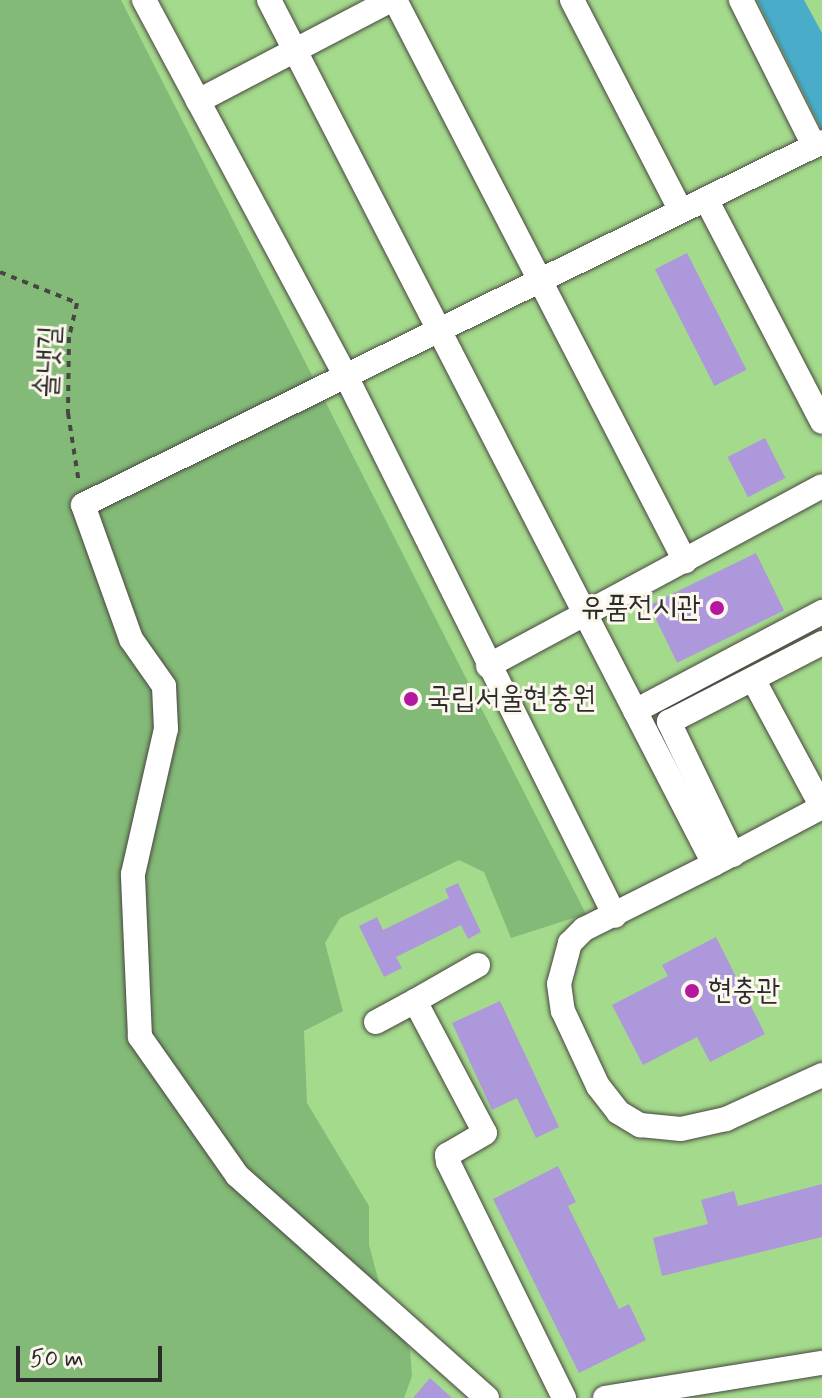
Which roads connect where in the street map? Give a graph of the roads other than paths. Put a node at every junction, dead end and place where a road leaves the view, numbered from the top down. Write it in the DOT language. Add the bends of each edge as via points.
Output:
graph roads {
  1 [pos="144,0"];
  2 [pos="269,0"];
  3 [pos="393,0"];
  4 [pos="572,0"];
  5 [pos="741,0"];
  6 [pos="294,50"];
  7 [pos="198,101"];
  8 [pos="818,144"];
  9 [pos="706,199"];
  10 [pos="681,211"];
  11 [pos="537,282"];
  12 [pos="439,330"];
  13 [pos="346,376"];
  14 [pos="822,422"];
  15 [pos="822,486"];
  16 [pos="685,561"];
  17 [pos="822,612"];
  18 [pos="586,616"];
  19 [pos="822,643"];
  20 [pos="488,666"];
  21 [pos="753,679"];
  22 [pos="635,711"];
  23 [pos="822,807"];
  24 [pos="724,860"];
  25 [pos="615,916"];
  26 [pos="478,965"];
  27 [pos="415,1001"];
  28 [pos="376,1022"];
  29 [pos="822,1075"];
  30 [pos="822,1363"];
  31 [pos="487,1398"];
  32 [pos="564,1398"];
  33 [pos="605,1398"];
  1 -- 7 [label="lane"];
  2 -- 6 [label="lane"];
  3 -- 6 [label="lane"];
  3 -- 11 [label="lane"];
  4 -- 10 [label="lane"];
  5 -- 8 [label="lane"];
  6 -- 7 [label="lane"];
  6 -- 12 [label="lane"];
  7 -- 13 [label="lane"];
  8 -- 9 [label="lane"];
  9 -- 10 [label="lane"];
  9 -- 14 [label="lane"];
  10 -- 11 [label="lane"];
  11 -- 12 [label="lane"];
  11 -- 16 [label="lane"];
  12 -- 13 [label="lane"];
  12 -- 18 [label="lane"];
  13 -- 20 [label="lane"];
  13 -- 31 [label="lane" via="83,505 131,639 164,686 166,729 133,874 140,1037 237,1175"];
  15 -- 16 [label="lane"];
  16 -- 18 [label="lane"];
  17 -- 22 [label="lane"];
  18 -- 20 [label="lane"];
  18 -- 22 [label="lane"];
  19 -- 21 [label="lane"];
  20 -- 25 [label="lane"];
  21 -- 23 [label="lane"];
  21 -- 24 [label="lane" via="669,722"];
  22 -- 24 [label="lane"];
  23 -- 24 [label="lane"];
  24 -- 25 [label="lane"];
  25 -- 29 [label="lane" via="584,929 570,943 559,984 573,1036 618,1112 657,1130 681,1129 726,1119"];
  26 -- 27 [label="lane"];
  27 -- 28 [label="lane"];
  27 -- 32 [label="lane" via="485,1133 447,1155 448,1162"];
  30 -- 33 [label="lane"];
}
